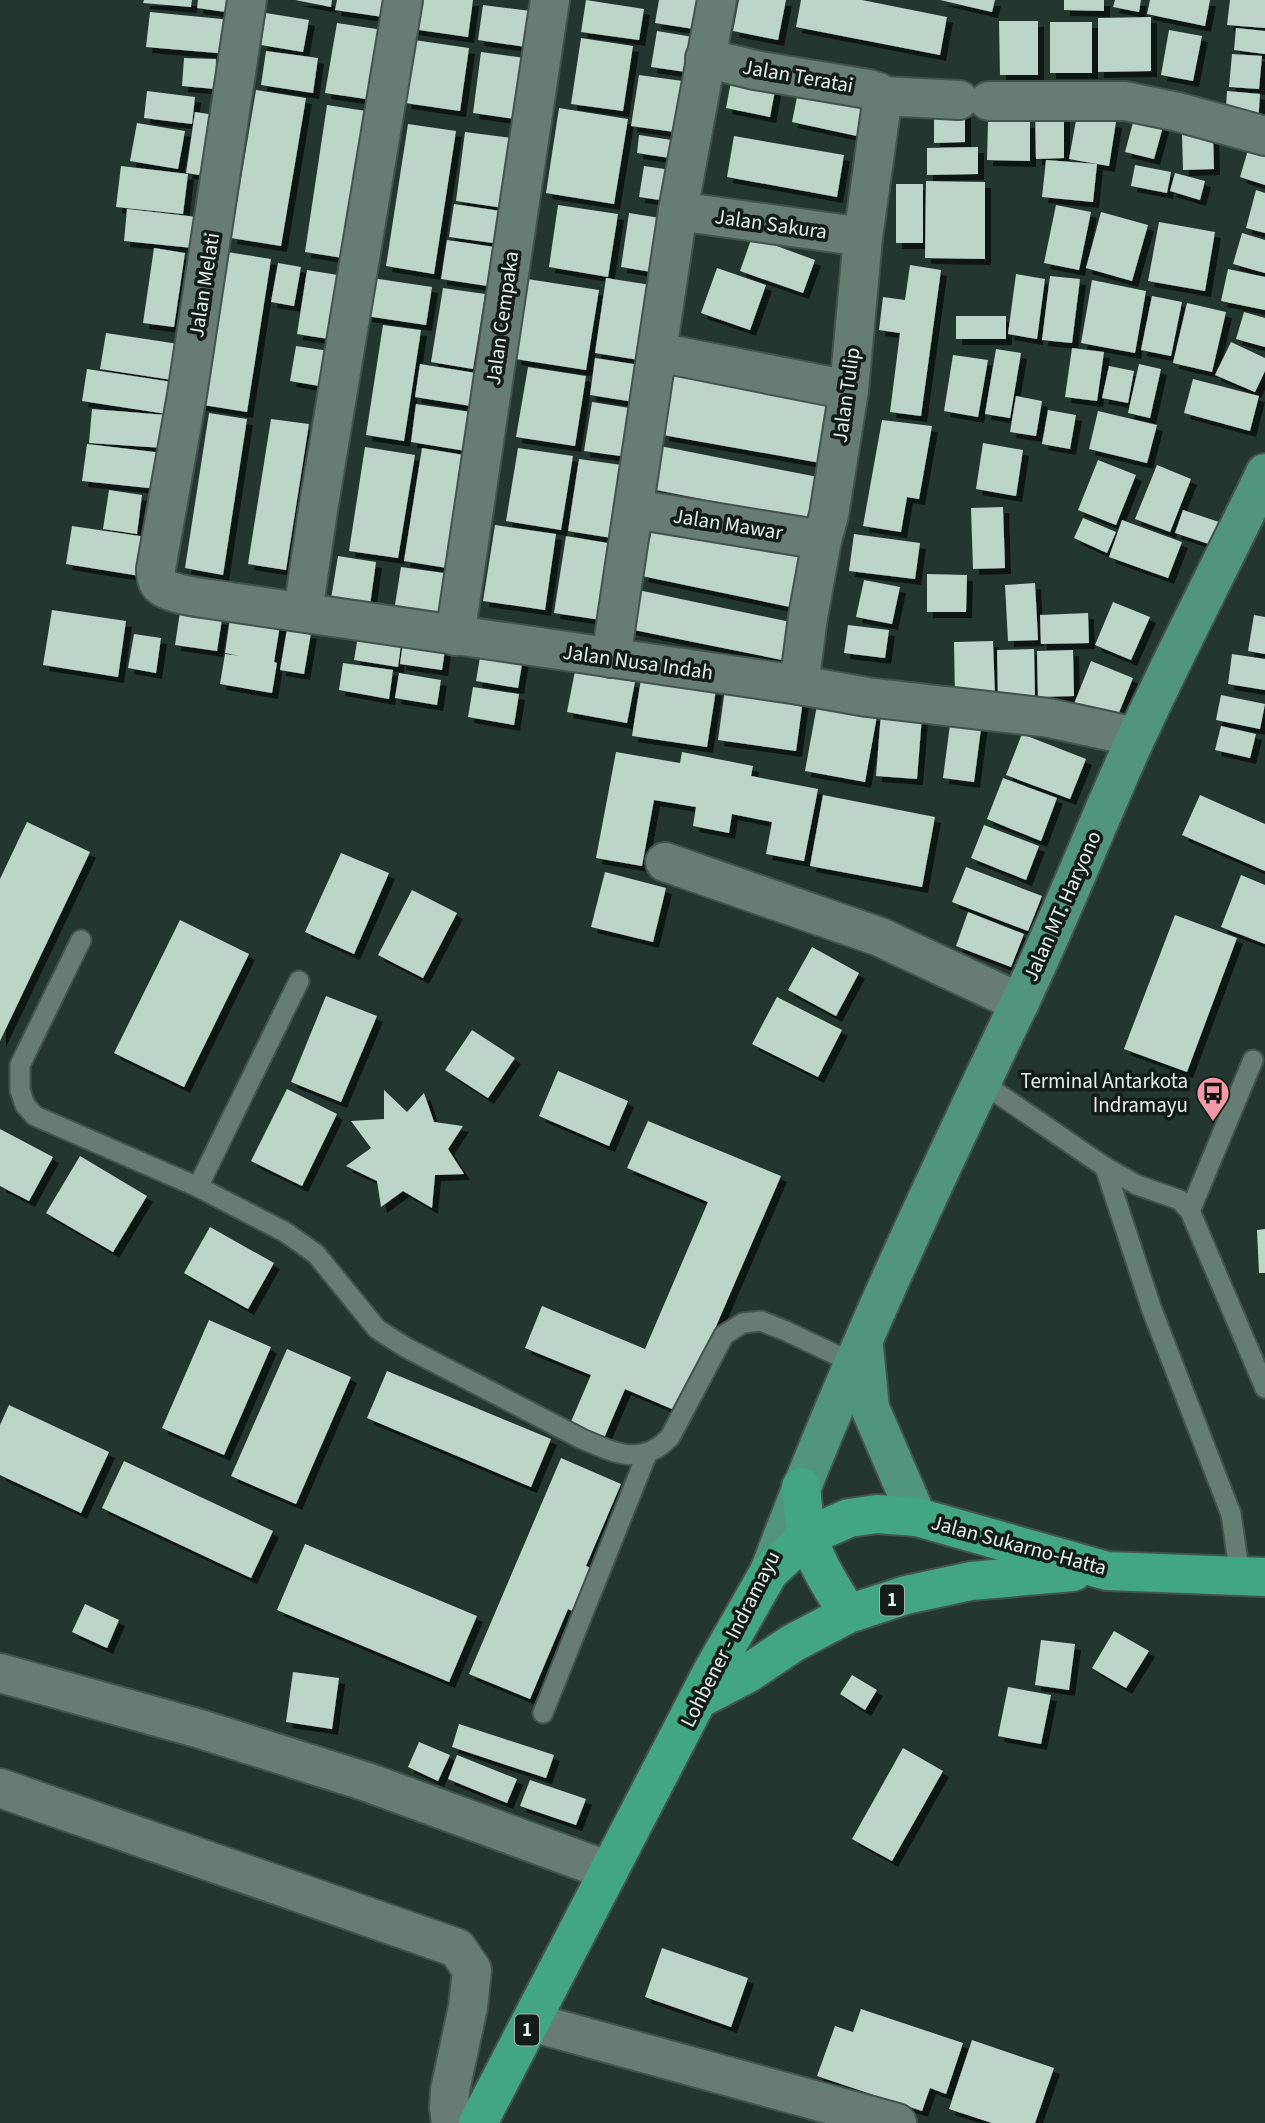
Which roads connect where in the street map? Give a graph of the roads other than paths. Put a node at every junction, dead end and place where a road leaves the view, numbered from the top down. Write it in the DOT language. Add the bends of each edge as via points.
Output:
graph roads {
  1 [pos="247,0"];
  2 [pos="403,0"];
  3 [pos="550,0"];
  4 [pos="717,0"];
  5 [pos="705,58"];
  6 [pos="883,100"];
  7 [pos="1265,136"];
  8 [pos="678,211"];
  9 [pos="863,237"];
  10 [pos="657,352"];
  11 [pos="849,390"];
  12 [pos="1265,472"];
  13 [pos="634,509"];
  14 [pos="822,540"];
  15 [pos="156,569"];
  16 [pos="303,612"];
  17 [pos="456,636"];
  18 [pos="611,658"];
  19 [pos="799,685"];
  20 [pos="1136,737"];
  21 [pos="665,862"];
  22 [pos="81,940"];
  23 [pos="299,981"];
  24 [pos="1020,1003"];
  25 [pos="1253,1060"];
  26 [pos="981,1082"];
  27 [pos="1105,1167"];
  28 [pos="198,1187"];
  29 [pos="1190,1211"];
  30 [pos="859,1353"];
  31 [pos="1265,1388"];
  32 [pos="648,1454"];
  33 [pos="801,1487"];
  34 [pos="917,1517"];
  35 [pos="808,1536"];
  36 [pos="1107,1571"];
  37 [pos="769,1572"];
  38 [pos="1252,1577"];
  39 [pos="848,1614"];
  40 [pos="0,1673"];
  41 [pos="699,1699"];
  42 [pos="543,1713"];
  43 [pos="0,1788"];
  44 [pos="604,1882"];
  45 [pos="531,2022"];
  46 [pos="452,2123"];
  47 [pos="478,2123"];
  48 [pos="897,2123"];
  1 -- 15 [label="street, Jalan Melati"];
  2 -- 16 [label="street"];
  3 -- 17 [label="street, Jalan Cempaka"];
  4 -- 5 [label="street"];
  5 -- 6 [label="street, Jalan Teratai" via="867,89 878,92"];
  5 -- 8 [label="street"];
  6 -- 7 [label="street, Jalan Teratai" via="1125,101"];
  6 -- 9 [label="street, Jalan Tulip"];
  8 -- 9 [label="street, Jalan Sakura"];
  8 -- 10 [label="street"];
  9 -- 11 [label="street, Jalan Tulip"];
  10 -- 11 [label="street"];
  10 -- 13 [label="street"];
  11 -- 14 [label="street, Jalan Tulip"];
  12 -- 20 [label="main road, Jalan MT. Haryono"];
  13 -- 14 [label="street, Jalan Mawar"];
  13 -- 18 [label="street"];
  14 -- 19 [label="street, Jalan Tulip"];
  15 -- 16 [label="street, Jalan Nusa Indah" via="161,587 171,592"];
  16 -- 17 [label="street, Jalan Nusa Indah"];
  17 -- 18 [label="street, Jalan Nusa Indah"];
  18 -- 19 [label="street, Jalan Nusa Indah"];
  19 -- 20 [label="street, Jalan Nusa Indah" via="1049,718"];
  20 -- 24 [label="main road, Jalan MT. Haryono"];
  21 -- 24 [label="street" via="880,937"];
  22 -- 28 [label="lane" via="20,1065 25,1105 35,1116"];
  23 -- 28 [label="lane"];
  24 -- 26 [label="main road, Jalan MT. Haryono"];
  25 -- 29 [label="lane"];
  26 -- 27 [label="lane"];
  26 -- 30 [label="main road, Jalan MT. Haryono"];
  27 -- 29 [label="lane" via="1137,1185 1180,1200"];
  27 -- 38 [label="lane" via="1152,1310"];
  28 -- 32 [label="lane" via="285,1232 316,1254 377,1329 405,1347 582,1440 626,1455"];
  29 -- 31 [label="lane"];
  30 -- 32 [label="lane" via="761,1321 743,1323 724,1335 670,1437"];
  30 -- 33 [label="main road, Lohbener - Indramayu"];
  30 -- 34 [label="main road, Jalan Sukarno-Hatta" via="870,1408"];
  32 -- 42 [label="lane"];
  33 -- 35 [label="highway"];
  33 -- 37 [label="main road, Lohbener - Indramayu"];
  34 -- 35 [label="highway, 1" via="877,1514 849,1518"];
  34 -- 36 [label="highway, Jalan Sukarno-Hatta / 1"];
  35 -- 37 [label="highway, 1"];
  35 -- 39 [label="highway"];
  36 -- 38 [label="highway, Jalan Sukarno-Hatta / 1"];
  36 -- 39 [label="highway, 1" via="971,1581"];
  37 -- 41 [label="highway, Lohbener - Indramayu / 1"];
  39 -- 41 [label="highway, 1"];
  40 -- 44 [label="street" via="367,1782"];
  41 -- 44 [label="highway, Lohbener - Indramayu / 1"];
  43 -- 46 [label="street" via="457,1948 472,1970 450,2090"];
  44 -- 45 [label="highway, 1"];
  45 -- 47 [label="highway, 1"];
  45 -- 48 [label="street"];
}
